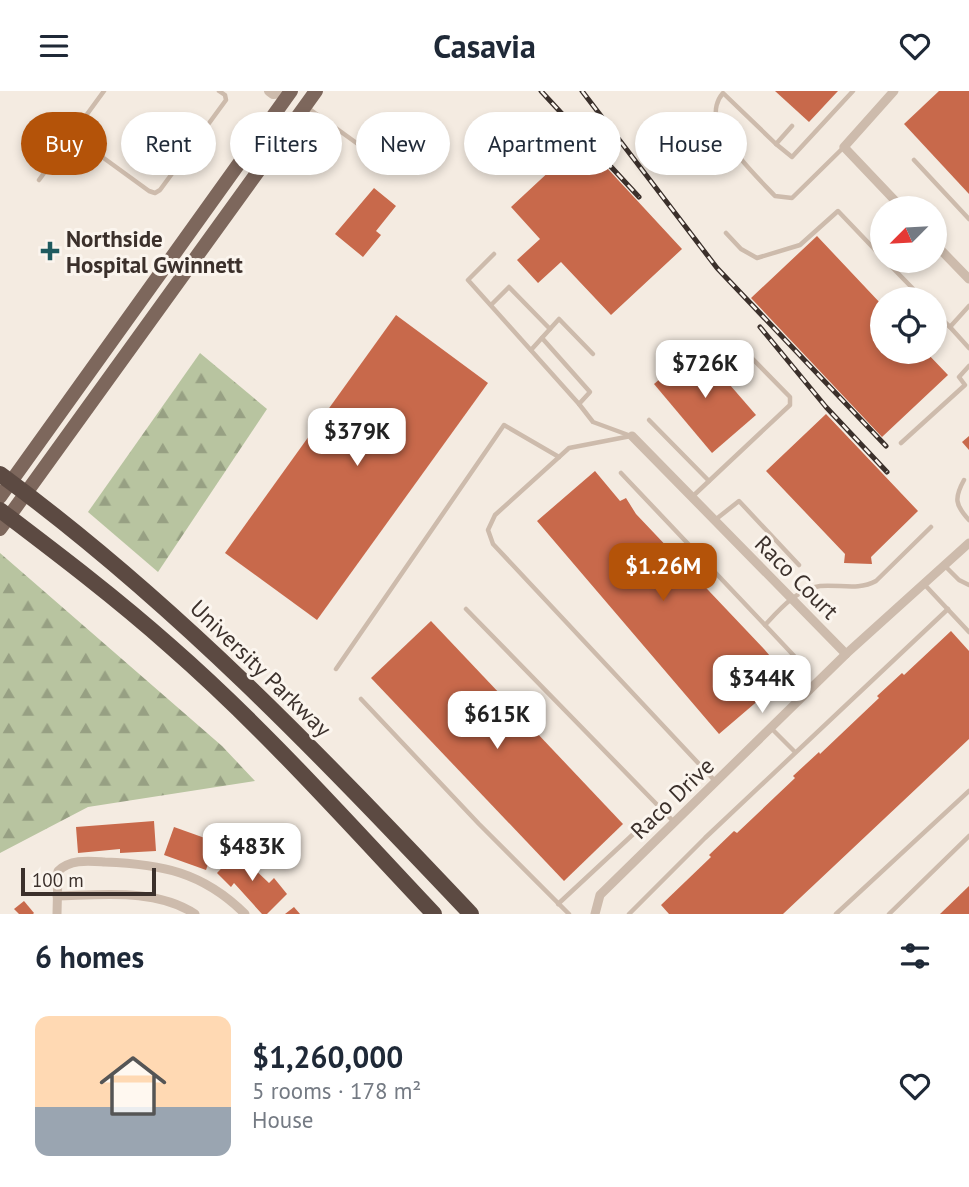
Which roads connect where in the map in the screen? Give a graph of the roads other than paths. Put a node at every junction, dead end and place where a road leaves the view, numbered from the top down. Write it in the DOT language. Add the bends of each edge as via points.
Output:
graph roads {
  1 [pos="104,91"];
  2 [pos="219,91"];
  3 [pos="269,91"];
  4 [pos="316,91"];
  5 [pos="853,91"];
  6 [pos="894,91"];
  7 [pos="722,92"];
  8 [pos="286,93"];
  9 [pos="305,106"];
  10 [pos="89,112"];
  11 [pos="792,126"];
  12 [pos="356,143"];
  13 [pos="776,144"];
  14 [pos="844,147"];
  15 [pos="107,160"];
  16 [pos="914,160"];
  17 [pos="43,175"];
  18 [pos="39,180"];
  19 [pos="891,196"];
  20 [pos="969,219"];
  21 [pos="726,233"];
  22 [pos="870,244"];
  23 [pos="494,254"];
  24 [pos="947,256"];
  25 [pos="898,273"];
  26 [pos="969,279"];
  27 [pos="911,287"];
  28 [pos="491,305"];
  29 [pos="969,306"];
  30 [pos="947,324"];
  31 [pos="950,327"];
  32 [pos="550,329"];
  33 [pos="542,338"];
  34 [pos="740,346"];
  35 [pos="969,348"];
  36 [pos="531,350"];
  37 [pos="593,354"];
  38 [pos="969,366"];
  39 [pos="579,404"];
  40 [pos="649,419"];
  41 [pos="632,436"];
  42 [pos="901,443"];
  43 [pos="559,457"];
  44 [pos="621,473"];
  45 [pos="0,474"];
  46 [pos="964,480"];
  47 [pos="709,481"];
  48 [pos="0,497"];
  49 [pos="692,497"];
  50 [pos="0,510"];
  51 [pos="714,520"];
  52 [pos="969,520"];
  53 [pos="932,527"];
  54 [pos="0,529"];
  55 [pos="969,543"];
  56 [pos="799,565"];
  57 [pos="944,565"];
  58 [pos="924,584"];
  59 [pos="969,585"];
  60 [pos="791,599"];
  61 [pos="466,609"];
  62 [pos="948,609"];
  63 [pos="765,625"];
  64 [pos="969,632"];
  65 [pos="846,654"];
  66 [pos="797,659"];
  67 [pos="336,669"];
  68 [pos="361,699"];
  69 [pos="771,727"];
  70 [pos="795,752"];
  71 [pos="715,782"];
  72 [pos="969,791"];
  73 [pos="674,822"];
  74 [pos="642,826"];
  75 [pos="969,836"];
  76 [pos="442,884"];
  77 [pos="57,895"];
  78 [pos="558,904"];
  79 [pos="57,914"];
  80 [pos="195,914"];
  81 [pos="245,914"];
  82 [pos="434,914"];
  83 [pos="471,914"];
  84 [pos="482,914"];
  85 [pos="569,914"];
  86 [pos="595,914"];
  87 [pos="629,914"];
  88 [pos="836,914"];
  89 [pos="889,914"];
  1 -- 10 [label="lane"];
  2 -- 15 [label="lane" via="226,100 160,190 149,191"];
  3 -- 8 [label="street"];
  4 -- 9 [label="main road"];
  5 -- 13 [label="lane" via="793,157"];
  6 -- 14 [label="street"];
  7 -- 13 [label="lane"];
  7 -- 14 [label="lane" via="715,117 724,135 775,196 792,198"];
  8 -- 9 [label="street"];
  8 -- 48 [label="main road"];
  9 -- 12 [label="lane"];
  9 -- 54 [label="main road"];
  11 -- 13 [label="lane"];
  14 -- 19 [label="street"];
  16 -- 20 [label="lane"];
  17 -- 18 [label="lane"];
  21 -- 22 [label="lane" via="757,258 800,245 838,211"];
  23 -- 28 [label="lane" via="468,281"];
  24 -- 26 [label="street"];
  25 -- 27 [label="lane"];
  28 -- 32 [label="lane" via="509,287"];
  28 -- 36 [label="lane"];
  29 -- 31 [label="lane"];
  30 -- 31 [label="lane"];
  31 -- 35 [label="lane"];
  32 -- 33 [label="lane"];
  32 -- 37 [label="lane" via="559,319"];
  33 -- 36 [label="lane"];
  33 -- 39 [label="lane" via="590,392"];
  34 -- 47 [label="lane" via="790,397 790,405"];
  36 -- 39 [label="lane"];
  38 -- 42 [label="lane" via="959,377 965,385"];
  39 -- 41 [label="lane" via="593,422"];
  40 -- 47 [label="lane"];
  41 -- 43 [label="lane" via="569,447"];
  41 -- 49 [label="street, Raco Court"];
  43 -- 67 [label="lane" via="504,425"];
  43 -- 71 [label="lane" via="495,515 488,530 493,544"];
  44 -- 63 [label="lane"];
  45 -- 76 [label="highway, University Parkway" via="179,619"];
  46 -- 52 [label="lane" via="957,492 958,509"];
  47 -- 49 [label="lane"];
  49 -- 51 [label="street, Raco Court"];
  50 -- 82 [label="highway, University Parkway" via="170,645"];
  51 -- 56 [label="lane" via="739,501"];
  51 -- 60 [label="street, Raco Court"];
  53 -- 60 [label="lane" via="866,587 818,586"];
  55 -- 57 [label="street, Raco Drive"];
  57 -- 58 [label="street, Raco Drive"];
  57 -- 59 [label="lane"];
  58 -- 62 [label="lane"];
  58 -- 65 [label="street, Raco Drive"];
  60 -- 63 [label="lane"];
  60 -- 65 [label="street, Raco Court"];
  61 -- 73 [label="lane"];
  62 -- 64 [label="lane"];
  62 -- 70 [label="lane"];
  63 -- 66 [label="lane"];
  65 -- 69 [label="street, Raco Drive"];
  68 -- 78 [label="lane"];
  69 -- 70 [label="lane"];
  69 -- 71 [label="street, Raco Drive"];
  70 -- 87 [label="lane"];
  71 -- 73 [label="street, Raco Drive"];
  72 -- 88 [label="lane"];
  73 -- 86 [label="street, Raco Drive" via="600,895"];
  74 -- 78 [label="lane"];
  75 -- 89 [label="lane"];
  76 -- 83 [label="highway, University Parkway"];
  76 -- 84 [label="highway"];
  77 -- 79 [label="street"];
  77 -- 80 [label="street" via="157,898"];
  77 -- 81 [label="street" via="58,871 65,865 82,861 144,864 177,870 206,883"];
  78 -- 85 [label="lane"];
}
